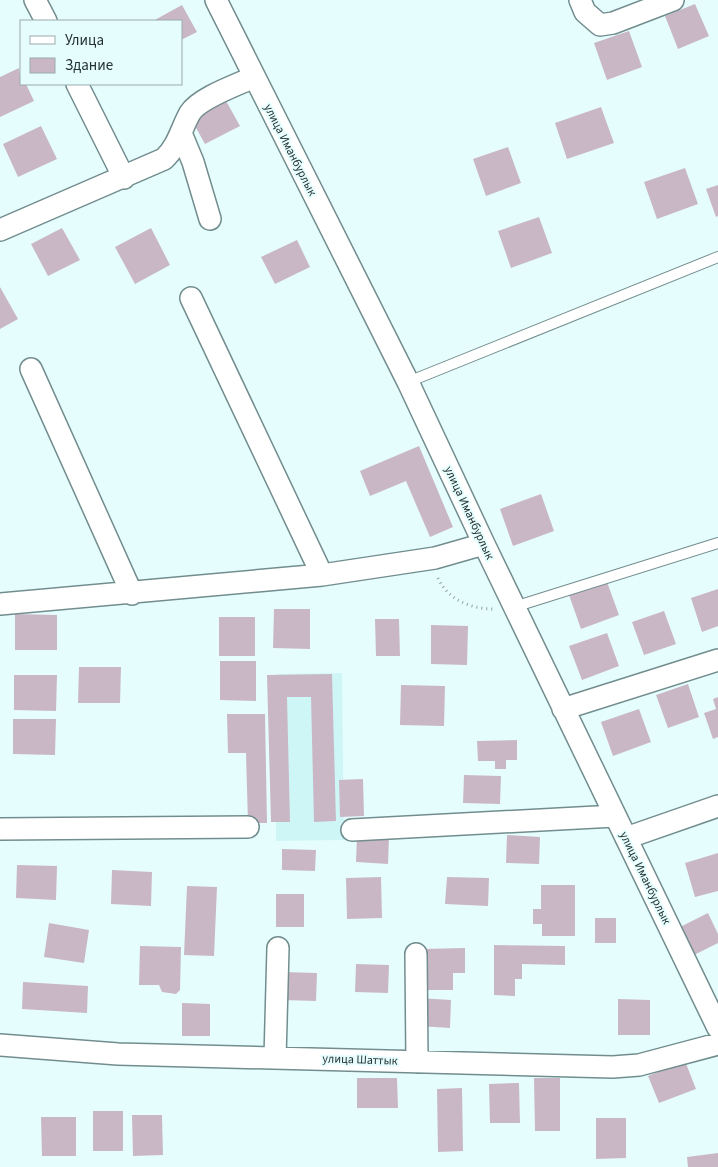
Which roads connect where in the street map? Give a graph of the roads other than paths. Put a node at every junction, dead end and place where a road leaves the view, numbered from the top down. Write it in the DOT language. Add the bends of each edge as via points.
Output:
graph roads {
  1 [pos="35,0"];
  2 [pos="216,0"];
  3 [pos="580,0"];
  4 [pos="672,0"];
  5 [pos="45,20"];
  6 [pos="254,77"];
  7 [pos="78,85"];
  8 [pos="181,133"];
  9 [pos="124,178"];
  10 [pos="210,219"];
  11 [pos="0,230"];
  12 [pos="718,257"];
  13 [pos="191,298"];
  14 [pos="31,369"];
  15 [pos="408,382"];
  16 [pos="718,543"];
  17 [pos="484,544"];
  18 [pos="322,576"];
  19 [pos="132,594"];
  20 [pos="0,604"];
  21 [pos="514,607"];
  22 [pos="718,660"];
  23 [pos="563,709"];
  24 [pos="718,806"];
  25 [pos="615,816"];
  26 [pos="248,828"];
  27 [pos="0,829"];
  28 [pos="352,830"];
  29 [pos="626,838"];
  30 [pos="278,948"];
  31 [pos="416,954"];
  32 [pos="718,1028"];
  33 [pos="718,1044"];
  34 [pos="0,1045"];
  35 [pos="275,1058"];
  36 [pos="417,1062"];
  1 -- 5 [label="street"];
  2 -- 6 [label="street, улица Иманбурлык"];
  3 -- 4 [label="street" via="586,12 600,25"];
  6 -- 8 [label="street" via="201,102 191,111"];
  6 -- 15 [label="street, улица Иманбурлык"];
  7 -- 9 [label="street"];
  8 -- 9 [label="street" via="164,159"];
  8 -- 10 [label="street"];
  9 -- 11 [label="street"];
  12 -- 15 [label="lane"];
  13 -- 18 [label="street"];
  14 -- 19 [label="street"];
  15 -- 17 [label="street, улица Иманбурлык"];
  16 -- 21 [label="lane"];
  17 -- 18 [label="street" via="435,558"];
  17 -- 21 [label="street, улица Иманбурлык"];
  18 -- 19 [label="street"];
  19 -- 20 [label="street"];
  21 -- 23 [label="street, улица Иманбурлык"];
  22 -- 23 [label="street"];
  23 -- 25 [label="street, улица Иманбурлык"];
  24 -- 29 [label="street"];
  25 -- 28 [label="street"];
  25 -- 29 [label="street, улица Иманбурлык"];
  26 -- 27 [label="street"];
  29 -- 32 [label="street, улица Иманбурлык"];
  30 -- 35 [label="street"];
  31 -- 36 [label="street"];
  33 -- 36 [label="street, улица Шаттык" via="639,1065 613,1067"];
  34 -- 35 [label="street, улица Шаттык" via="118,1054"];
  35 -- 36 [label="street, улица Шаттык"];
}
